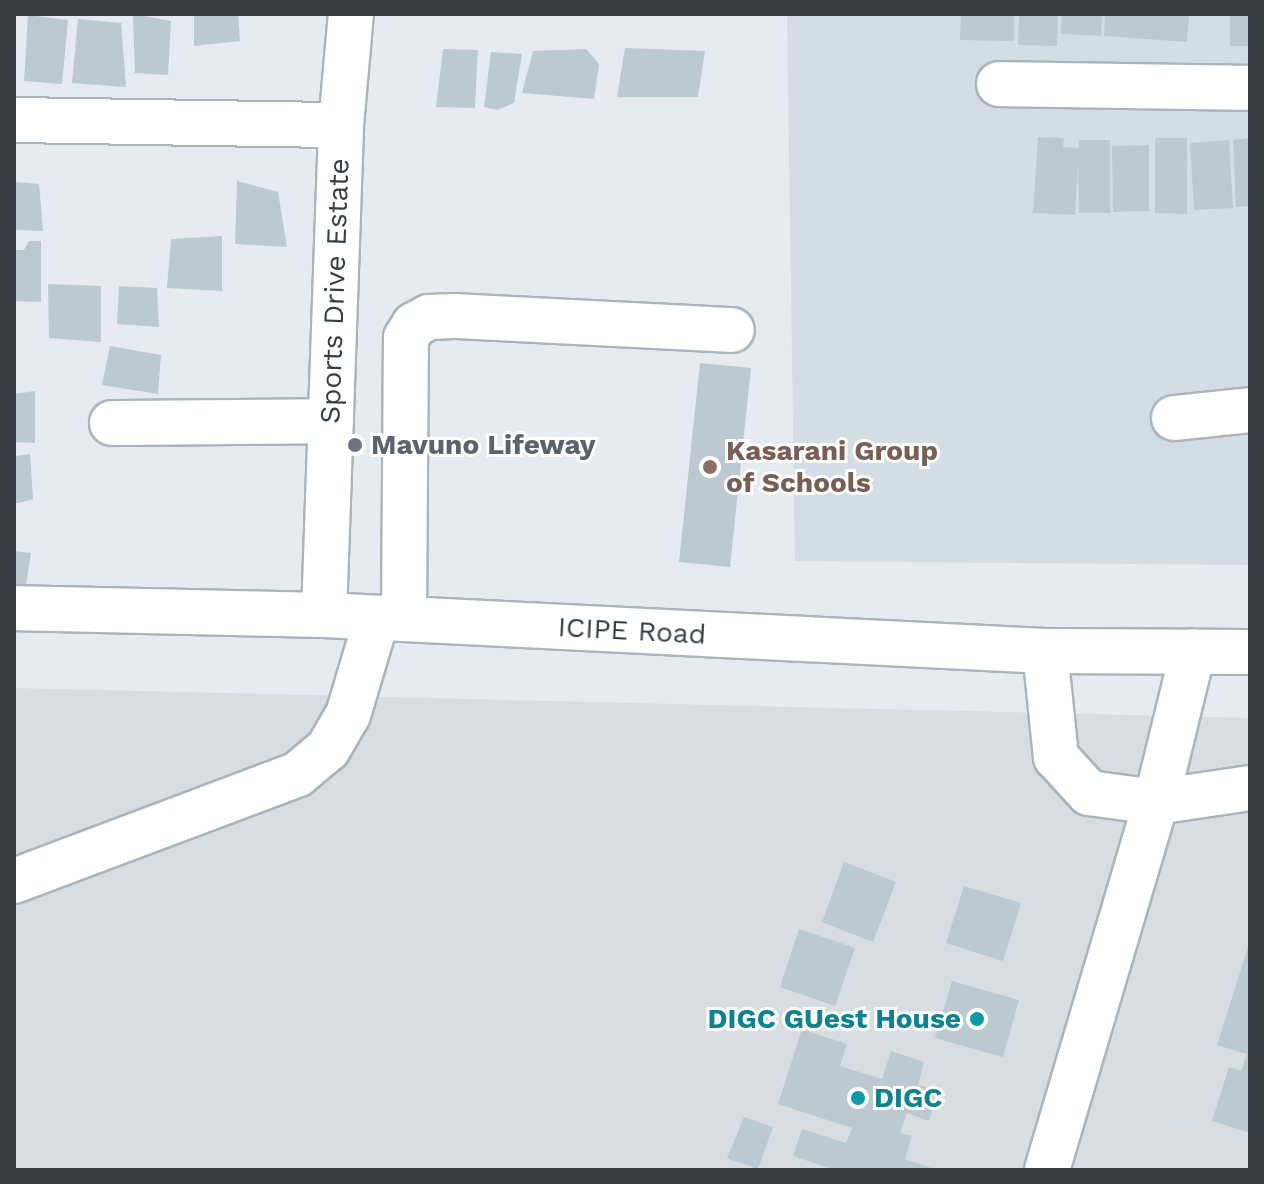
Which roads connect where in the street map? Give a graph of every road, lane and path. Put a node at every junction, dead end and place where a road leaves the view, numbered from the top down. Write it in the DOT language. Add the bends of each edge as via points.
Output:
graph roads {
  1 [pos="351,14"];
  2 [pos="999,84"];
  3 [pos="1250,88"];
  4 [pos="14,120"];
  5 [pos="341,125"];
  6 [pos="732,330"];
  7 [pos="1250,410"];
  8 [pos="1174,418"];
  9 [pos="331,421"];
  10 [pos="112,423"];
  11 [pos="14,608"];
  12 [pos="324,615"];
  13 [pos="391,619"];
  14 [pos="1045,651"];
  15 [pos="1193,651"];
  16 [pos="1250,652"];
  17 [pos="1250,788"];
  18 [pos="1156,802"];
  19 [pos="14,881"];
  20 [pos="1047,1170"];
  1 -- 5 [label="street, Sports Drive Estate"];
  2 -- 3 [label="street"];
  4 -- 5 [label="street"];
  5 -- 9 [label="street, Sports Drive Estate"];
  6 -- 13 [label="street" via="455,316 429,317 414,325 406,338"];
  7 -- 8 [label="street"];
  9 -- 10 [label="street"];
  9 -- 12 [label="street, Sports Drive Estate"];
  11 -- 12 [label="street, ICIPE Road"];
  12 -- 13 [label="street, ICIPE Road"];
  13 -- 14 [label="street, ICIPE Road"];
  13 -- 19 [label="street" via="328,749 298,774"];
  14 -- 15 [label="street, ICIPE Road"];
  14 -- 18 [label="street" via="1056,757 1089,793"];
  15 -- 16 [label="street, ICIPE Road"];
  15 -- 18 [label="street"];
  17 -- 18 [label="street"];
  18 -- 20 [label="street"];
}
